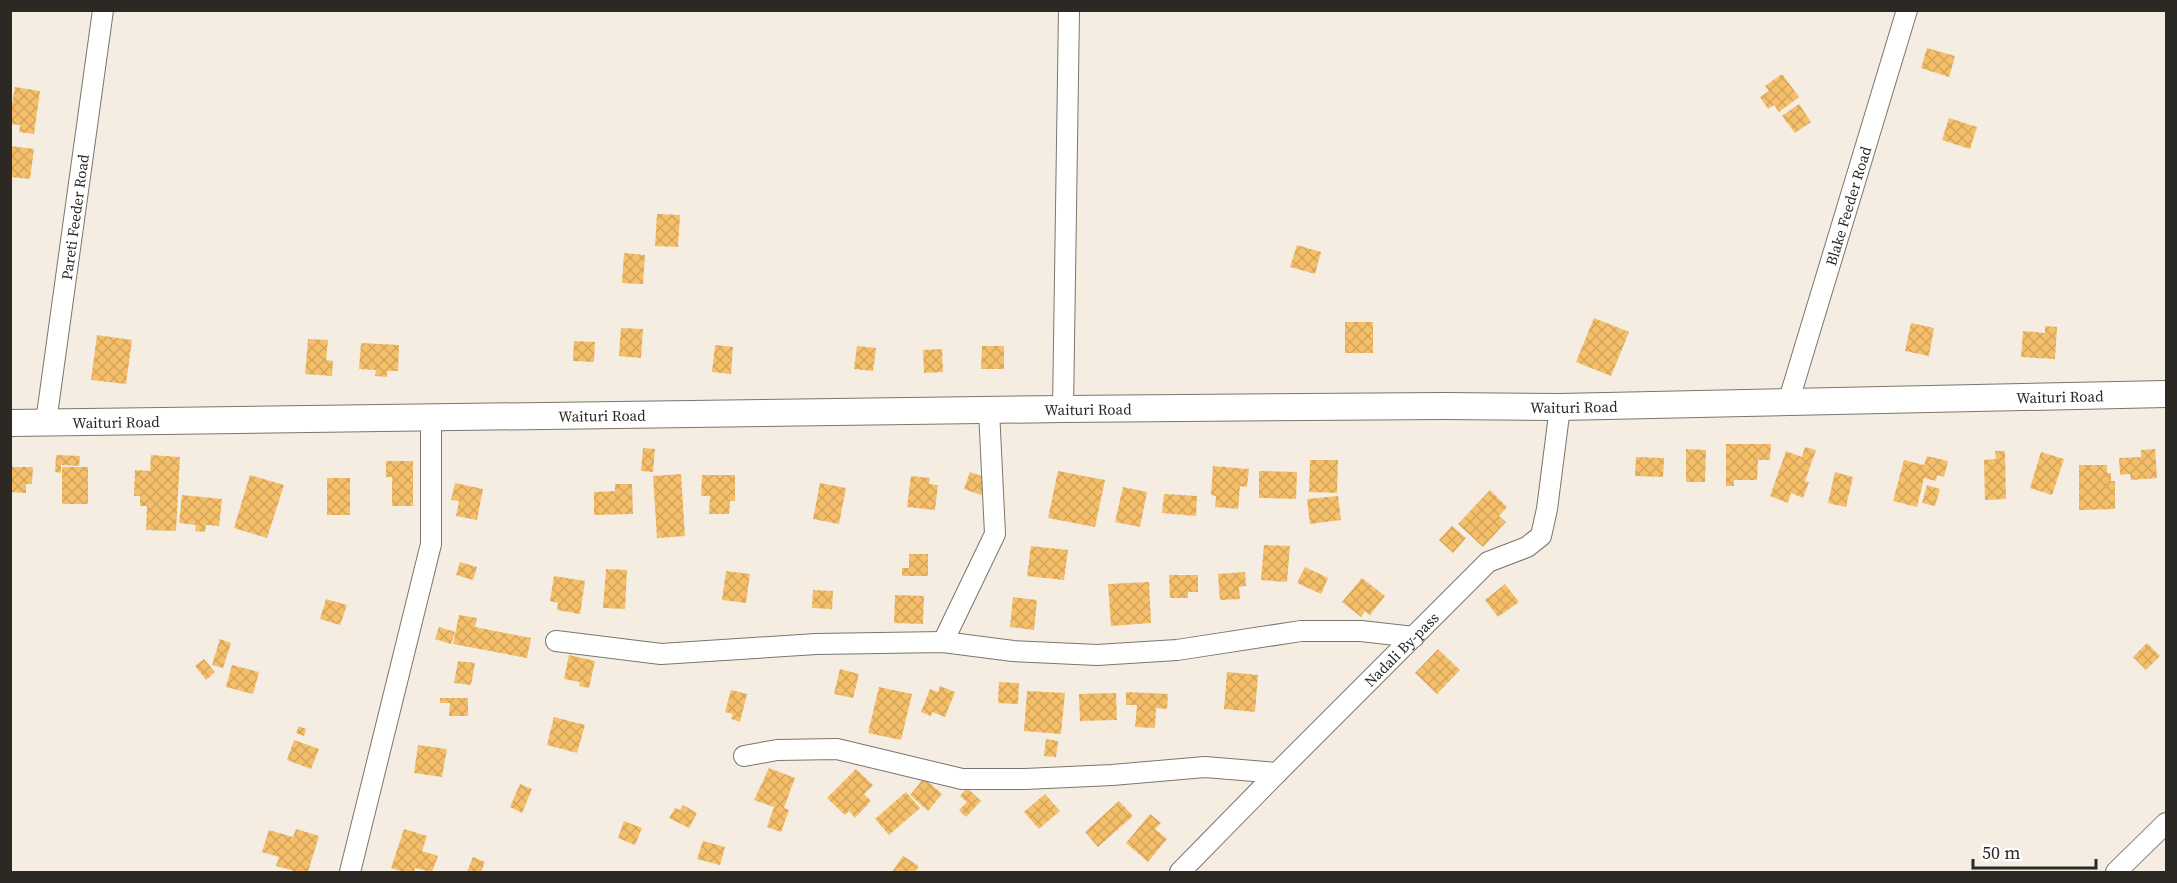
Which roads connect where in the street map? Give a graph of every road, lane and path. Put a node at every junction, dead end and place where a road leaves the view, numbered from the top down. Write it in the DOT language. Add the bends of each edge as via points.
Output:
graph roads {
  1 [pos="103,10"];
  2 [pos="1069,10"];
  3 [pos="1907,10"];
  4 [pos="2166,394"];
  5 [pos="1788,403"];
  6 [pos="1560,407"];
  7 [pos="1063,409"];
  8 [pos="989,410"];
  9 [pos="431,418"];
  10 [pos="46,422"];
  11 [pos="10,423"];
  12 [pos="1414,637"];
  13 [pos="556,641"];
  14 [pos="943,642"];
  15 [pos="744,756"];
  16 [pos="1277,773"];
  17 [pos="2166,823"];
  18 [pos="350,873"];
  19 [pos="1180,873"];
  20 [pos="2116,873"];
  1 -- 10 [label="street, Pareti Feeder Road"];
  2 -- 7 [label="street"];
  3 -- 5 [label="street, Blake Feeder Road"];
  4 -- 5 [label="main road, Waituri Road"];
  5 -- 6 [label="main road, Waituri Road"];
  6 -- 7 [label="main road, Waituri Road"];
  6 -- 12 [label="street, Nadali By-pass" via="1541,536 1527,547 1488,562"];
  7 -- 8 [label="main road, Waituri Road"];
  8 -- 9 [label="main road, Waituri Road"];
  8 -- 14 [label="street" via="995,534"];
  9 -- 10 [label="main road, Waituri Road"];
  9 -- 18 [label="street" via="431,544"];
  10 -- 11 [label="main road, Waituri Road"];
  12 -- 14 [label="street" via="1361,631 1301,631 1177,650 1097,655 1013,651"];
  12 -- 16 [label="street, Nadali By-pass"];
  13 -- 14 [label="street" via="661,654 816,644"];
  15 -- 16 [label="street" via="777,750 837,749 962,779 1090,776 1205,767"];
  16 -- 19 [label="street, Nadali By-pass"];
  17 -- 20 [label="street"];
}
